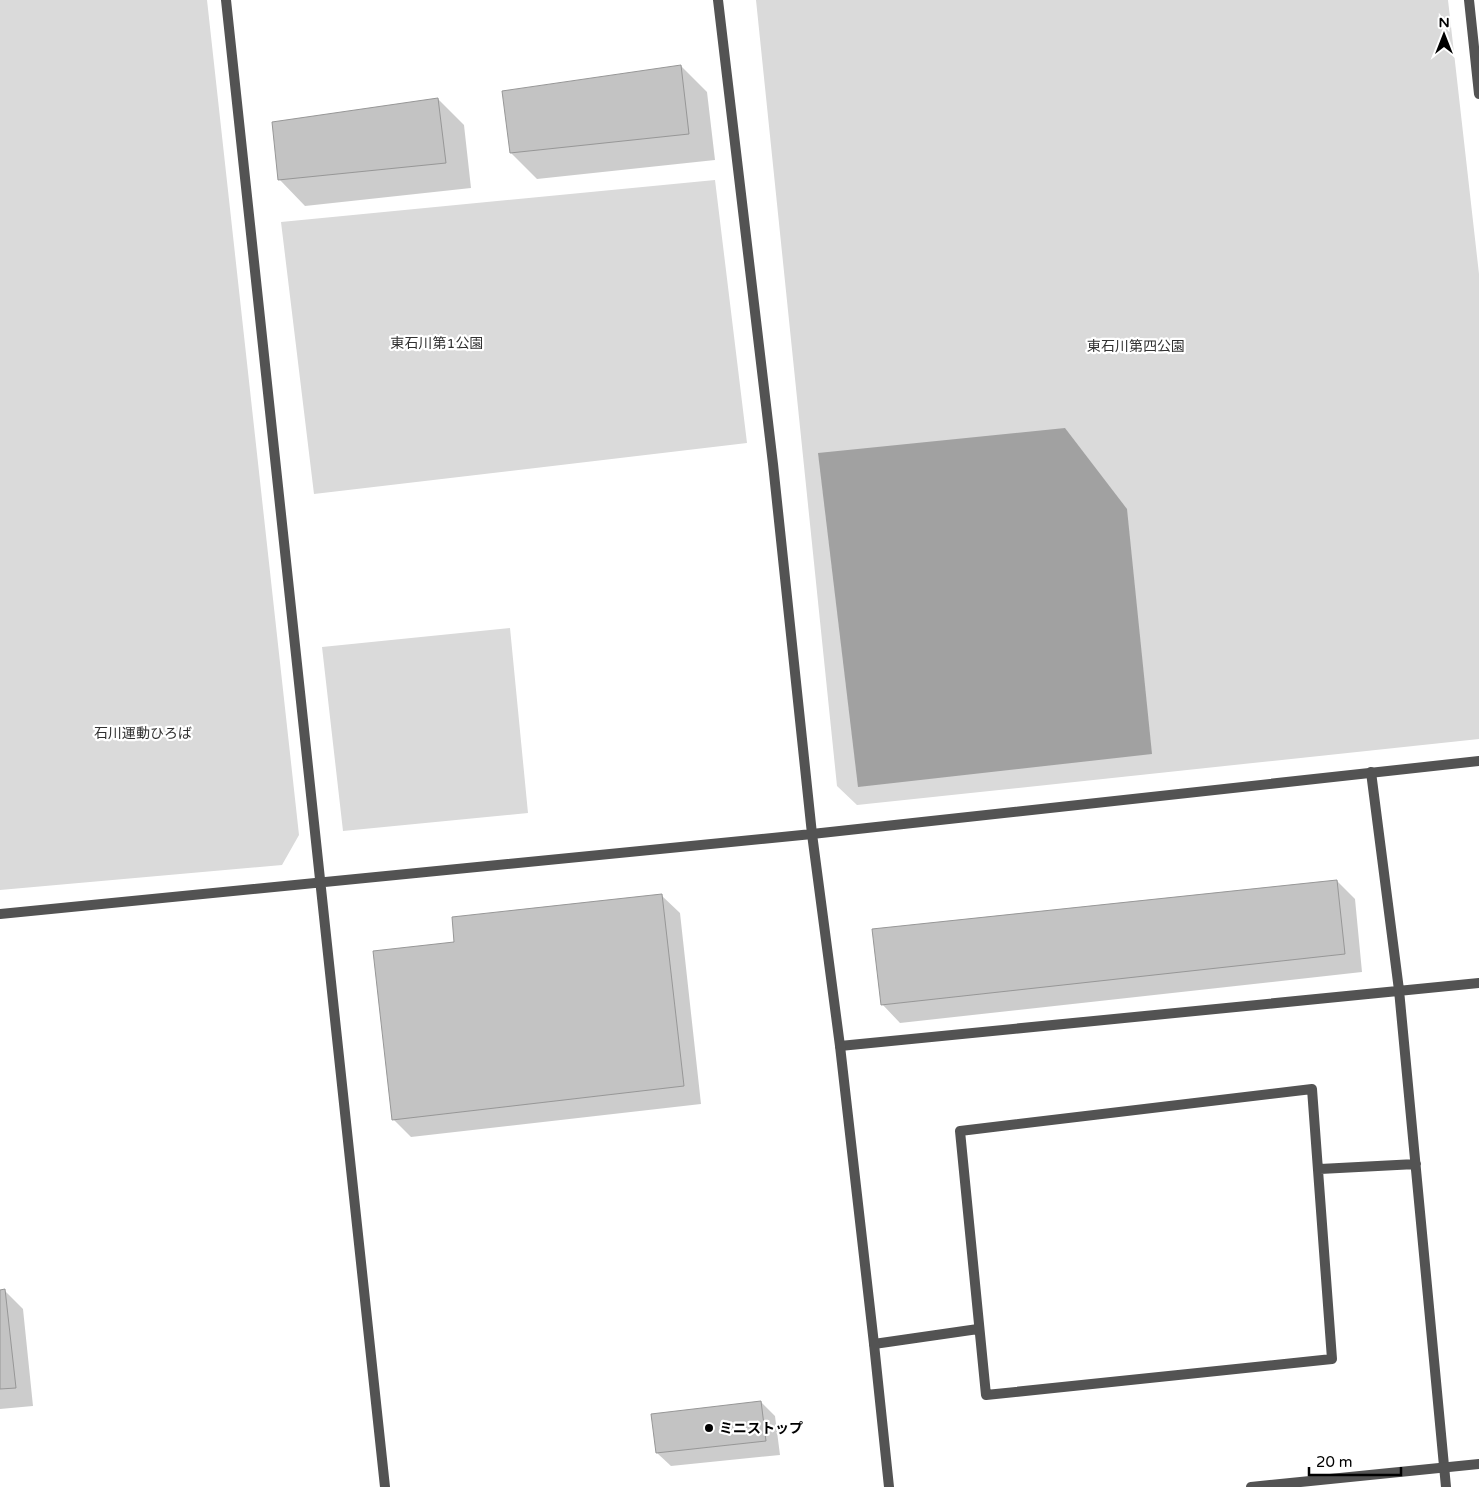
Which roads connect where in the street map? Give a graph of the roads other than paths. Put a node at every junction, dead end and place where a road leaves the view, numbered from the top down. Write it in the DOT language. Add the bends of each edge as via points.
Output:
graph roads {
  1 [pos="226,0"];
  2 [pos="718,0"];
  3 [pos="1470,0"];
  4 [pos="1479,94"];
  5 [pos="1479,761"];
  6 [pos="1372,772"];
  7 [pos="812,834"];
  8 [pos="321,882"];
  9 [pos="0,914"];
  10 [pos="1479,983"];
  11 [pos="1399,990"];
  12 [pos="840,1046"];
  13 [pos="1416,1164"];
  14 [pos="1320,1169"];
  15 [pos="978,1329"];
  16 [pos="874,1344"];
  17 [pos="1479,1464"];
  18 [pos="1444,1468"];
  19 [pos="385,1487"];
  20 [pos="889,1487"];
  21 [pos="1251,1487"];
  22 [pos="1446,1487"];
  1 -- 8 [label="street"];
  2 -- 7 [label="street" via="773,464"];
  3 -- 4 [label="street"];
  5 -- 6 [label="street"];
  6 -- 7 [label="street"];
  6 -- 11 [label="street"];
  7 -- 8 [label="street"];
  7 -- 12 [label="street"];
  8 -- 9 [label="street"];
  8 -- 19 [label="street"];
  10 -- 11 [label="street"];
  11 -- 12 [label="street"];
  11 -- 13 [label="street"];
  12 -- 16 [label="street"];
  13 -- 14 [label="street"];
  13 -- 18 [label="street"];
  14 -- 15 [label="street" via="1332,1359 986,1395"];
  14 -- 15 [label="street" via="1312,1089 960,1131"];
  15 -- 16 [label="street"];
  16 -- 20 [label="street"];
  17 -- 18 [label="street"];
  18 -- 21 [label="street"];
  18 -- 22 [label="street"];
}
